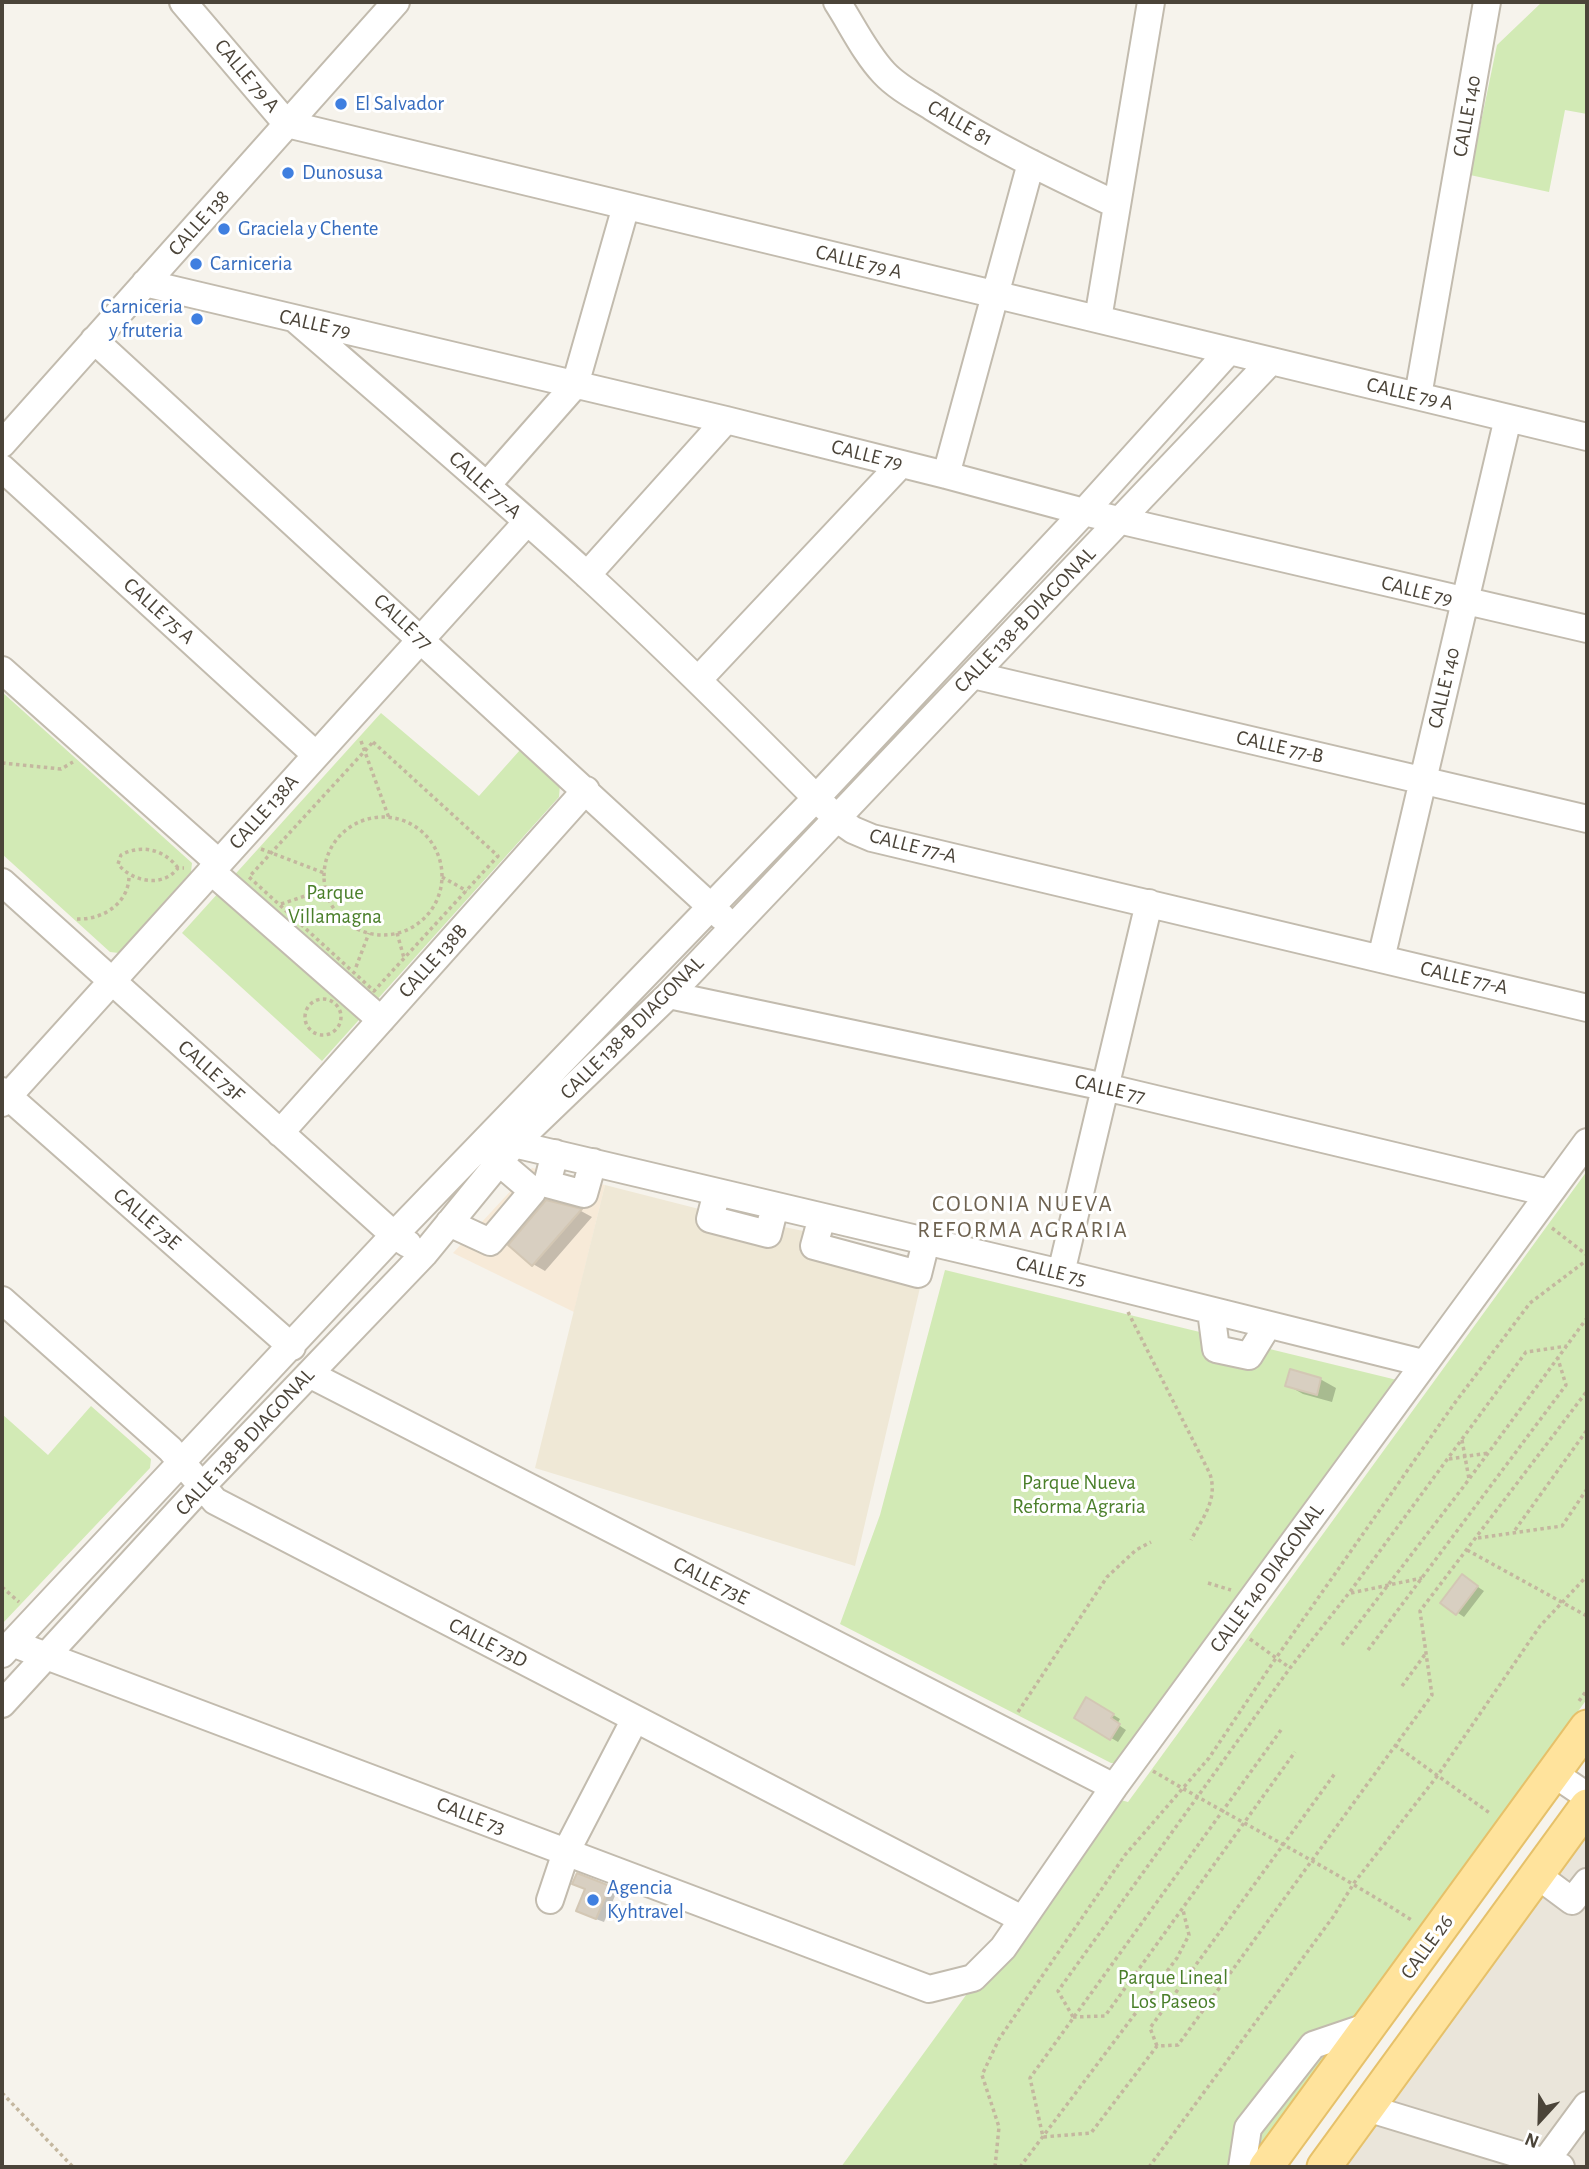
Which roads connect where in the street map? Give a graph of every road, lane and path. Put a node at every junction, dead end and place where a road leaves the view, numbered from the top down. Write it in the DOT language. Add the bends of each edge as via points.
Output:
graph roads {
  1 [pos="183,2"];
  2 [pos="396,2"];
  3 [pos="837,2"];
  4 [pos="1151,2"];
  5 [pos="1487,2"];
  6 [pos="287,124"];
  7 [pos="1031,163"];
  8 [pos="1117,205"];
  9 [pos="626,206"];
  10 [pos="145,283"];
  11 [pos="996,295"];
  12 [pos="295,319"];
  13 [pos="1098,319"];
  14 [pos="94,340"];
  15 [pos="1228,351"];
  16 [pos="1271,361"];
  17 [pos="575,385"];
  18 [pos="1418,396"];
  19 [pos="1508,418"];
  20 [pos="726,420"];
  21 [pos="1587,437"];
  22 [pos="2,444"];
  23 [pos="901,464"];
  24 [pos="2,468"];
  25 [pos="946,475"];
  26 [pos="487,485"];
  27 [pos="1084,512"];
  28 [pos="1121,520"];
  29 [pos="527,522"];
  30 [pos="587,575"];
  31 [pos="1464,603"];
  32 [pos="1587,629"];
  33 [pos="421,639"];
  34 [pos="2,670"];
  35 [pos="973,675"];
  36 [pos="698,680"];
  37 [pos="357,733"];
  38 [pos="365,751"];
  39 [pos="316,755"];
  40 [pos="77,758"];
  41 [pos="2,763"];
  42 [pos="1422,781"];
  43 [pos="586,790"];
  44 [pos="816,798"];
  45 [pos="389,818"];
  46 [pos="836,818"];
  47 [pos="1587,819"];
  48 [pos="255,846"];
  49 [pos="271,853"];
  50 [pos="208,867"];
  51 [pos="177,868"];
  52 [pos="324,873"];
  53 [pos="129,876"];
  54 [pos="442,877"];
  55 [pos="2,882"];
  56 [pos="326,890"];
  57 [pos="467,891"];
  58 [pos="475,896"];
  59 [pos="1149,903"];
  60 [pos="710,906"];
  61 [pos="268,908"];
  62 [pos="69,918"];
  63 [pos="732,927"];
  64 [pos="397,933"];
  65 [pos="404,958"];
  66 [pos="1381,958"];
  67 [pos="408,970"];
  68 [pos="111,982"];
  69 [pos="668,995"];
  70 [pos="321,999"];
  71 [pos="1587,1008"];
  72 [pos="381,1020"];
  73 [pos="1105,1087"];
  74 [pos="4,1097"];
  75 [pos="280,1133"];
  76 [pos="1587,1142"];
  77 [pos="507,1153"];
  78 [pos="1549,1193"];
  79 [pos="449,1223"];
  80 [pos="1552,1228"];
  81 [pos="394,1235"];
  82 [pos="424,1254"];
  83 [pos="1587,1258"];
  84 [pos="1061,1273"];
  85 [pos="2,1300"];
  86 [pos="1127,1310"];
  87 [pos="1211,1311"];
  88 [pos="1587,1318"];
  89 [pos="1268,1325"];
  90 [pos="1567,1346"];
  91 [pos="292,1347"];
  92 [pos="1558,1358"];
  93 [pos="1423,1363"];
  94 [pos="309,1374"];
  95 [pos="1587,1391"];
  96 [pos="1184,1421"];
  97 [pos="1179,1425"];
  98 [pos="1587,1430"];
  99 [pos="1462,1440"];
  100 [pos="1488,1453"];
  101 [pos="1465,1456"];
  102 [pos="1448,1459"];
  103 [pos="181,1462"];
  104 [pos="1469,1479"];
  105 [pos="202,1486"];
  106 [pos="1587,1489"];
  107 [pos="1514,1531"];
  108 [pos="1476,1538"];
  109 [pos="1191,1540"];
  110 [pos="1151,1542"];
  111 [pos="1467,1550"];
  112 [pos="1587,1576"];
  113 [pos="1422,1578"];
  114 [pos="1208,1583"];
  115 [pos="1387,1586"];
  116 [pos="2,1587"];
  117 [pos="1232,1590"];
  118 [pos="1349,1593"];
  119 [pos="1563,1602"];
  120 [pos="24,1605"];
  121 [pos="1587,1616"];
  122 [pos="1232,1626"];
  123 [pos="1342,1645"];
  124 [pos="7,1649"];
  125 [pos="1368,1650"];
  126 [pos="1426,1653"];
  127 [pos="48,1656"];
  128 [pos="1276,1658"];
  129 [pos="1290,1668"];
  130 [pos="1402,1686"];
  131 [pos="2,1704"];
  132 [pos="1015,1717"];
  133 [pos="635,1719"];
  134 [pos="1587,1727"];
  135 [pos="1281,1730"];
  136 [pos="1395,1745"];
  137 [pos="1295,1752"];
  138 [pos="1134,1760"];
  139 [pos="1336,1772"];
  140 [pos="1553,1773"];
  141 [pos="1438,1775"];
  142 [pos="1114,1787"];
  143 [pos="1182,1788"];
  144 [pos="1587,1796"];
  145 [pos="1199,1798"];
  146 [pos="1587,1805"];
  147 [pos="1222,1810"];
  148 [pos="1495,1817"];
  149 [pos="1243,1824"];
  150 [pos="1284,1845"];
  151 [pos="566,1852"];
  152 [pos="1311,1862"];
  153 [pos="1537,1875"];
  154 [pos="1587,1882"];
  155 [pos="1354,1883"];
  156 [pos="550,1900"];
  157 [pos="1182,1909"];
  158 [pos="1022,1919"];
  159 [pos="1418,1924"];
  160 [pos="929,1989"];
  161 [pos="1073,2017"];
  162 [pos="1369,2026"];
  163 [pos="1157,2046"];
  164 [pos="2,2093"];
  165 [pos="1587,2105"];
  166 [pos="1367,2108"];
  167 [pos="1043,2137"];
  168 [pos="1553,2165"];
  169 [pos="73,2167"];
  170 [pos="995,2167"];
  171 [pos="1020,2167"];
  172 [pos="1149,2167"];
  173 [pos="1242,2167"];
  174 [pos="1266,2167"];
  175 [pos="1325,2167"];
  1 -- 6 [label="street, CALLE 79 A"];
  2 -- 6 [label="street, CALLE 138"];
  3 -- 7 [label="street, CALLE 81" via="886,75 950,119"];
  4 -- 8 [label="street"];
  5 -- 18 [label="street, CALLE 140"];
  6 -- 9 [label="street, CALLE 79 A"];
  6 -- 10 [label="street, CALLE 138"];
  7 -- 8 [label="street, CALLE 81"];
  7 -- 11 [label="street"];
  8 -- 13 [label="street"];
  9 -- 11 [label="street, CALLE 79 A"];
  9 -- 17 [label="street"];
  10 -- 12 [label="street, CALLE 79"];
  10 -- 14 [label="street, CALLE 138"];
  11 -- 13 [label="street, CALLE 79 A"];
  11 -- 25 [label="street"];
  12 -- 17 [label="street, CALLE 79"];
  12 -- 26 [label="street, CALLE 77-A"];
  13 -- 15 [label="street, CALLE 79 A"];
  14 -- 22 [label="street, CALLE 138"];
  14 -- 33 [label="street, CALLE 77"];
  15 -- 16 [label="street, CALLE 79 A"];
  15 -- 27 [label="street, CALLE 138-B DIAGONAL"];
  16 -- 18 [label="street, CALLE 79 A"];
  16 -- 28 [label="street, CALLE 138-B DIAGONAL"];
  17 -- 20 [label="street, CALLE 79"];
  17 -- 26 [label="street"];
  18 -- 19 [label="street, CALLE 79 A"];
  19 -- 21 [label="street, CALLE 79 A"];
  19 -- 31 [label="street, CALLE 140"];
  20 -- 23 [label="street, CALLE 79"];
  20 -- 30 [label="street"];
  23 -- 25 [label="street, CALLE 79"];
  23 -- 36 [label="street"];
  24 -- 39 [label="street, CALLE 75 A"];
  25 -- 27 [label="street, CALLE 79"];
  26 -- 29 [label="street, CALLE 77-A"];
  27 -- 28 [label="street, CALLE 79"];
  27 -- 44 [label="street, CALLE 138-B DIAGONAL"];
  28 -- 31 [label="street, CALLE 79"];
  28 -- 35 [label="street, CALLE 138-B DIAGONAL"];
  29 -- 30 [label="street, CALLE 77-A"];
  29 -- 33 [label="street, CALLE 138A"];
  30 -- 36 [label="street, CALLE 77-A"];
  31 -- 32 [label="street, CALLE 79"];
  31 -- 42 [label="street, CALLE 140"];
  33 -- 39 [label="street, CALLE 138A"];
  33 -- 43 [label="street, CALLE 77"];
  34 -- 50 [label="street"];
  35 -- 42 [label="street, CALLE 77-B"];
  35 -- 46 [label="street, CALLE 138-B DIAGONAL"];
  36 -- 44 [label="street, CALLE 77-A"];
  37 -- 38 [label="path"];
  38 -- 45 [label="path"];
  38 -- 49 [label="path"];
  38 -- 57 [label="path" via="373,742 498,856"];
  39 -- 50 [label="street, CALLE 138A"];
  40 -- 41 [label="path" via="61,769"];
  42 -- 47 [label="street, CALLE 77-B"];
  42 -- 66 [label="street, CALLE 140"];
  43 -- 60 [label="street, CALLE 77"];
  43 -- 72 [label="street, CALLE 138B"];
  44 -- 46 [label="street, CALLE 77-A"];
  44 -- 60 [label="street, CALLE 138-B DIAGONAL"];
  45 -- 52 [label="path" via="362,820 345,830 332,845"];
  45 -- 54 [label="path" via="419,829 432,843"];
  46 -- 59 [label="street, CALLE 77-A" via="872,838"];
  46 -- 63 [label="street, CALLE 138-B DIAGONAL"];
  48 -- 49 [label="path"];
  49 -- 52 [label="path"];
  49 -- 61 [label="path" via="249,877"];
  50 -- 51 [label="path"];
  50 -- 61 [label="street"];
  50 -- 68 [label="street, CALLE 138A"];
  51 -- 53 [label="path" via="164,880"];
  51 -- 53 [label="path" via="161,853 134,848 121,855 118,864"];
  52 -- 56 [label="path"];
  53 -- 62 [label="path" via="125,894 108,912 91,920"];
  54 -- 57 [label="path"];
  54 -- 64 [label="path" via="429,914"];
  55 -- 68 [label="street, CALLE 73F"];
  56 -- 61 [label="path"];
  56 -- 64 [label="path" via="342,919 359,930"];
  57 -- 58 [label="path"];
  57 -- 65 [label="path"];
  59 -- 66 [label="street, CALLE 77-A"];
  59 -- 73 [label="street"];
  60 -- 63 [label="street, CALLE 77"];
  60 -- 81 [label="street, CALLE 138-B DIAGONAL"];
  61 -- 65 [label="path" via="374,991"];
  61 -- 72 [label="street"];
  63 -- 69 [label="street, CALLE 138-B DIAGONAL"];
  64 -- 65 [label="path"];
  65 -- 67 [label="path"];
  66 -- 71 [label="street, CALLE 77-A"];
  68 -- 74 [label="street, CALLE 138A"];
  68 -- 75 [label="street, CALLE 73F"];
  69 -- 73 [label="street, CALLE 77"];
  69 -- 77 [label="street, CALLE 138-B DIAGONAL"];
  70 -- 70 [label="path" via="333,1002 341,1012 341,1023 328,1035 317,1034 306,1021 310,1004"];
  72 -- 75 [label="street, CALLE 138B"];
  73 -- 78 [label="street, CALLE 77"];
  73 -- 84 [label="street"];
  74 -- 91 [label="street, CALLE 73E"];
  75 -- 81 [label="street, CALLE 73F"];
  76 -- 78 [label="street, CALLE 140 DIAGONAL"];
  77 -- 79 [label="street, CALLE 138-B DIAGONAL"];
  77 -- 79 [label="street" via="533,1191 490,1242"];
  77 -- 84 [label="street, CALLE 75" via="555,1153"];
  78 -- 93 [label="street, CALLE 140 DIAGONAL"];
  79 -- 82 [label="street, CALLE 138-B DIAGONAL"];
  80 -- 83 [label="path"];
  81 -- 82 [label="street, CALLE 73F"];
  81 -- 91 [label="street, CALLE 138-B DIAGONAL"];
  82 -- 94 [label="street, CALLE 138-B DIAGONAL"];
  83 -- 128 [label="path" via="1530,1303"];
  84 -- 87 [label="street, CALLE 75"];
  85 -- 103 [label="street, CALLE 73D"];
  86 -- 96 [label="path"];
  87 -- 89 [label="street, CALLE 75"];
  87 -- 89 [label="street" via="1216,1349 1249,1356"];
  88 -- 90 [label="path"];
  89 -- 93 [label="street, CALLE 75"];
  90 -- 92 [label="path"];
  90 -- 99 [label="path" via="1525,1352"];
  91 -- 103 [label="street, CALLE 138-B DIAGONAL"];
  92 -- 100 [label="path"];
  92 -- 113 [label="path" via="1566,1385"];
  93 -- 122 [label="street, CALLE 140 DIAGONAL"];
  94 -- 105 [label="street, CALLE 138-B DIAGONAL"];
  94 -- 142 [label="street, CALLE 73E"];
  95 -- 108 [label="path"];
  96 -- 97 [label="path"];
  96 -- 109 [label="path" via="1214,1488"];
  98 -- 107 [label="path"];
  99 -- 101 [label="path"];
  99 -- 102 [label="path"];
  100 -- 101 [label="path"];
  100 -- 104 [label="path"];
  101 -- 102 [label="path"];
  101 -- 104 [label="path"];
  102 -- 118 [label="path"];
  103 -- 105 [label="street, CALLE 73D"];
  103 -- 124 [label="street, CALLE 138-B DIAGONAL"];
  104 -- 115 [label="path"];
  105 -- 127 [label="street, CALLE 138-B DIAGONAL"];
  105 -- 133 [label="street, CALLE 73D" via="215,1501"];
  106 -- 107 [label="path" via="1562,1526"];
  107 -- 108 [label="path"];
  108 -- 111 [label="path"];
  110 -- 132 [label="path" via="1107,1577"];
  111 -- 119 [label="path"];
  111 -- 126 [label="path" via="1420,1611"];
  112 -- 119 [label="path"];
  113 -- 115 [label="path"];
  113 -- 125 [label="path"];
  114 -- 117 [label="path"];
  115 -- 118 [label="path"];
  115 -- 123 [label="path"];
  116 -- 120 [label="path"];
  118 -- 129 [label="path"];
  119 -- 121 [label="path"];
  119 -- 141 [label="path" via="1540,1626"];
  122 -- 128 [label="path"];
  122 -- 138 [label="street, CALLE 140 DIAGONAL"];
  124 -- 127 [label="street, CALLE 73"];
  126 -- 130 [label="path"];
  126 -- 136 [label="path" via="1432,1695"];
  127 -- 131 [label="street, CALLE 138-B DIAGONAL"];
  127 -- 151 [label="street, CALLE 73"];
  128 -- 129 [label="path"];
  128 -- 143 [label="path" via="1209,1758"];
  129 -- 145 [label="path"];
  133 -- 151 [label="street"];
  133 -- 158 [label="street, CALLE 73D"];
  134 -- 140 [label="main road, CALLE 26"];
  135 -- 147 [label="path"];
  136 -- 141 [label="path"];
  136 -- 152 [label="path"];
  137 -- 149 [label="path"];
  138 -- 142 [label="street, CALLE 140 DIAGONAL"];
  138 -- 143 [label="path"];
  139 -- 150 [label="path"];
  140 -- 144 [label="street"];
  140 -- 162 [label="main road, CALLE 26"];
  141 -- 148 [label="path"];
  141 -- 155 [label="path"];
  142 -- 158 [label="street, CALLE 140 DIAGONAL"];
  143 -- 145 [label="path"];
  143 -- 170 [label="path" via="1125,1855 999,2039 982,2075 999,2127"];
  145 -- 147 [label="path"];
  145 -- 161 [label="path" via="1058,1991"];
  146 -- 153 [label="main road"];
  147 -- 149 [label="path"];
  147 -- 161 [label="path"];
  149 -- 150 [label="path"];
  149 -- 157 [label="path"];
  150 -- 152 [label="path"];
  150 -- 163 [label="path" via="1150,2028"];
  151 -- 156 [label="street"];
  151 -- 160 [label="street, CALLE 73"];
  152 -- 155 [label="path"];
  152 -- 163 [label="path" via="1178,2045"];
  153 -- 154 [label="street" via="1572,1901"];
  153 -- 166 [label="main road"];
  155 -- 159 [label="path"];
  155 -- 172 [label="path"];
  157 -- 161 [label="path" via="1105,2016"];
  157 -- 167 [label="path" via="1189,1935 1177,1958"];
  158 -- 160 [label="street, CALLE 140 DIAGONAL" via="1003,1948 972,1978"];
  161 -- 167 [label="path" via="1030,2078"];
  162 -- 173 [label="street" via="1313,2045 1248,2128"];
  162 -- 174 [label="main road, CALLE 26"];
  163 -- 167 [label="path" via="1091,2133"];
  164 -- 169 [label="path"];
  165 -- 168 [label="street"];
  166 -- 168 [label="street"];
  166 -- 175 [label="main road"];
  167 -- 171 [label="path"];
}
